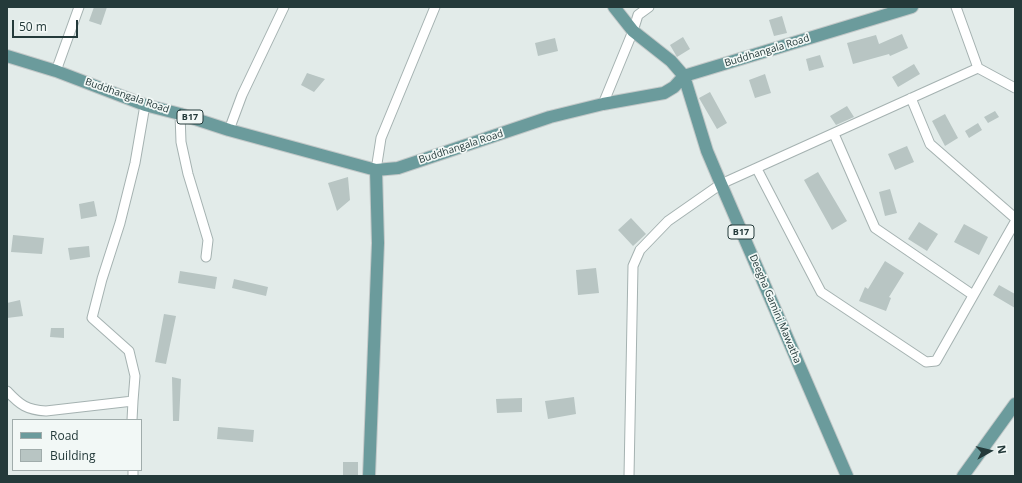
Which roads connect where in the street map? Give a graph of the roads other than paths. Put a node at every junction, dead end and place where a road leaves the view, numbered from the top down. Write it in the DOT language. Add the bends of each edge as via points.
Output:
graph roads {
  1 [pos="79,7"];
  2 [pos="284,7"];
  3 [pos="436,7"];
  4 [pos="614,7"];
  5 [pos="649,7"];
  6 [pos="912,7"];
  7 [pos="956,7"];
  8 [pos="633,31"];
  9 [pos="7,56"];
  10 [pos="978,68"];
  11 [pos="56,72"];
  12 [pos="684,76"];
  13 [pos="1015,88"];
  14 [pos="911,98"];
  15 [pos="603,104"];
  16 [pos="146,105"];
  17 [pos="180,114"];
  18 [pos="229,130"];
  19 [pos="834,134"];
  20 [pos="757,169"];
  21 [pos="376,170"];
  22 [pos="721,184"];
  23 [pos="1015,218"];
  24 [pos="1015,222"];
  25 [pos="206,257"];
  26 [pos="973,295"];
  27 [pos="7,391"];
  28 [pos="133,401"];
  29 [pos="1015,404"];
  30 [pos="132,419"];
  31 [pos="369,476"];
  32 [pos="629,476"];
  33 [pos="847,476"];
  34 [pos="963,476"];
  1 -- 11 [label="street"];
  2 -- 18 [label="street" via="242,95"];
  3 -- 21 [label="street" via="381,138"];
  4 -- 8 [label="main road, Deegha Gamini Mawatha / B17"];
  5 -- 8 [label="street" via="638,15"];
  6 -- 12 [label="main road, Buddhangala Road / B17"];
  7 -- 10 [label="street"];
  8 -- 12 [label="main road, Deegha Gamini Mawatha / B17" via="671,61"];
  8 -- 15 [label="street"];
  9 -- 11 [label="main road, Buddhangala Road / B17"];
  10 -- 13 [label="street"];
  10 -- 14 [label="street"];
  11 -- 16 [label="main road, Buddhangala Road / B17"];
  12 -- 15 [label="main road, Buddhangala Road / B17" via="664,93"];
  12 -- 22 [label="main road, Deegha Gamini Mawatha / B17" via="707,150"];
  14 -- 19 [label="street"];
  14 -- 23 [label="street" via="930,144"];
  15 -- 21 [label="main road, Buddhangala Road / B17" via="550,117 398,168"];
  16 -- 17 [label="main road, Buddhangala Road / B17"];
  16 -- 28 [label="street" via="122,215 92,318 130,351 136,376"];
  17 -- 18 [label="main road, Buddhangala Road / B17"];
  17 -- 25 [label="street" via="181,142 188,174 208,240"];
  18 -- 21 [label="main road, Buddhangala Road / B17"];
  19 -- 20 [label="street"];
  19 -- 26 [label="street" via="875,228"];
  20 -- 22 [label="street"];
  20 -- 26 [label="street" via="821,292 926,362 936,361"];
  21 -- 31 [label="main road" via="378,243"];
  22 -- 32 [label="street" via="668,221 640,250 633,266"];
  22 -- 33 [label="main road, Deegha Gamini Mawatha / B17"];
  24 -- 26 [label="street"];
  27 -- 28 [label="street" via="18,403 39,411"];
  28 -- 30 [label="street"];
  29 -- 34 [label="main road"];
}
